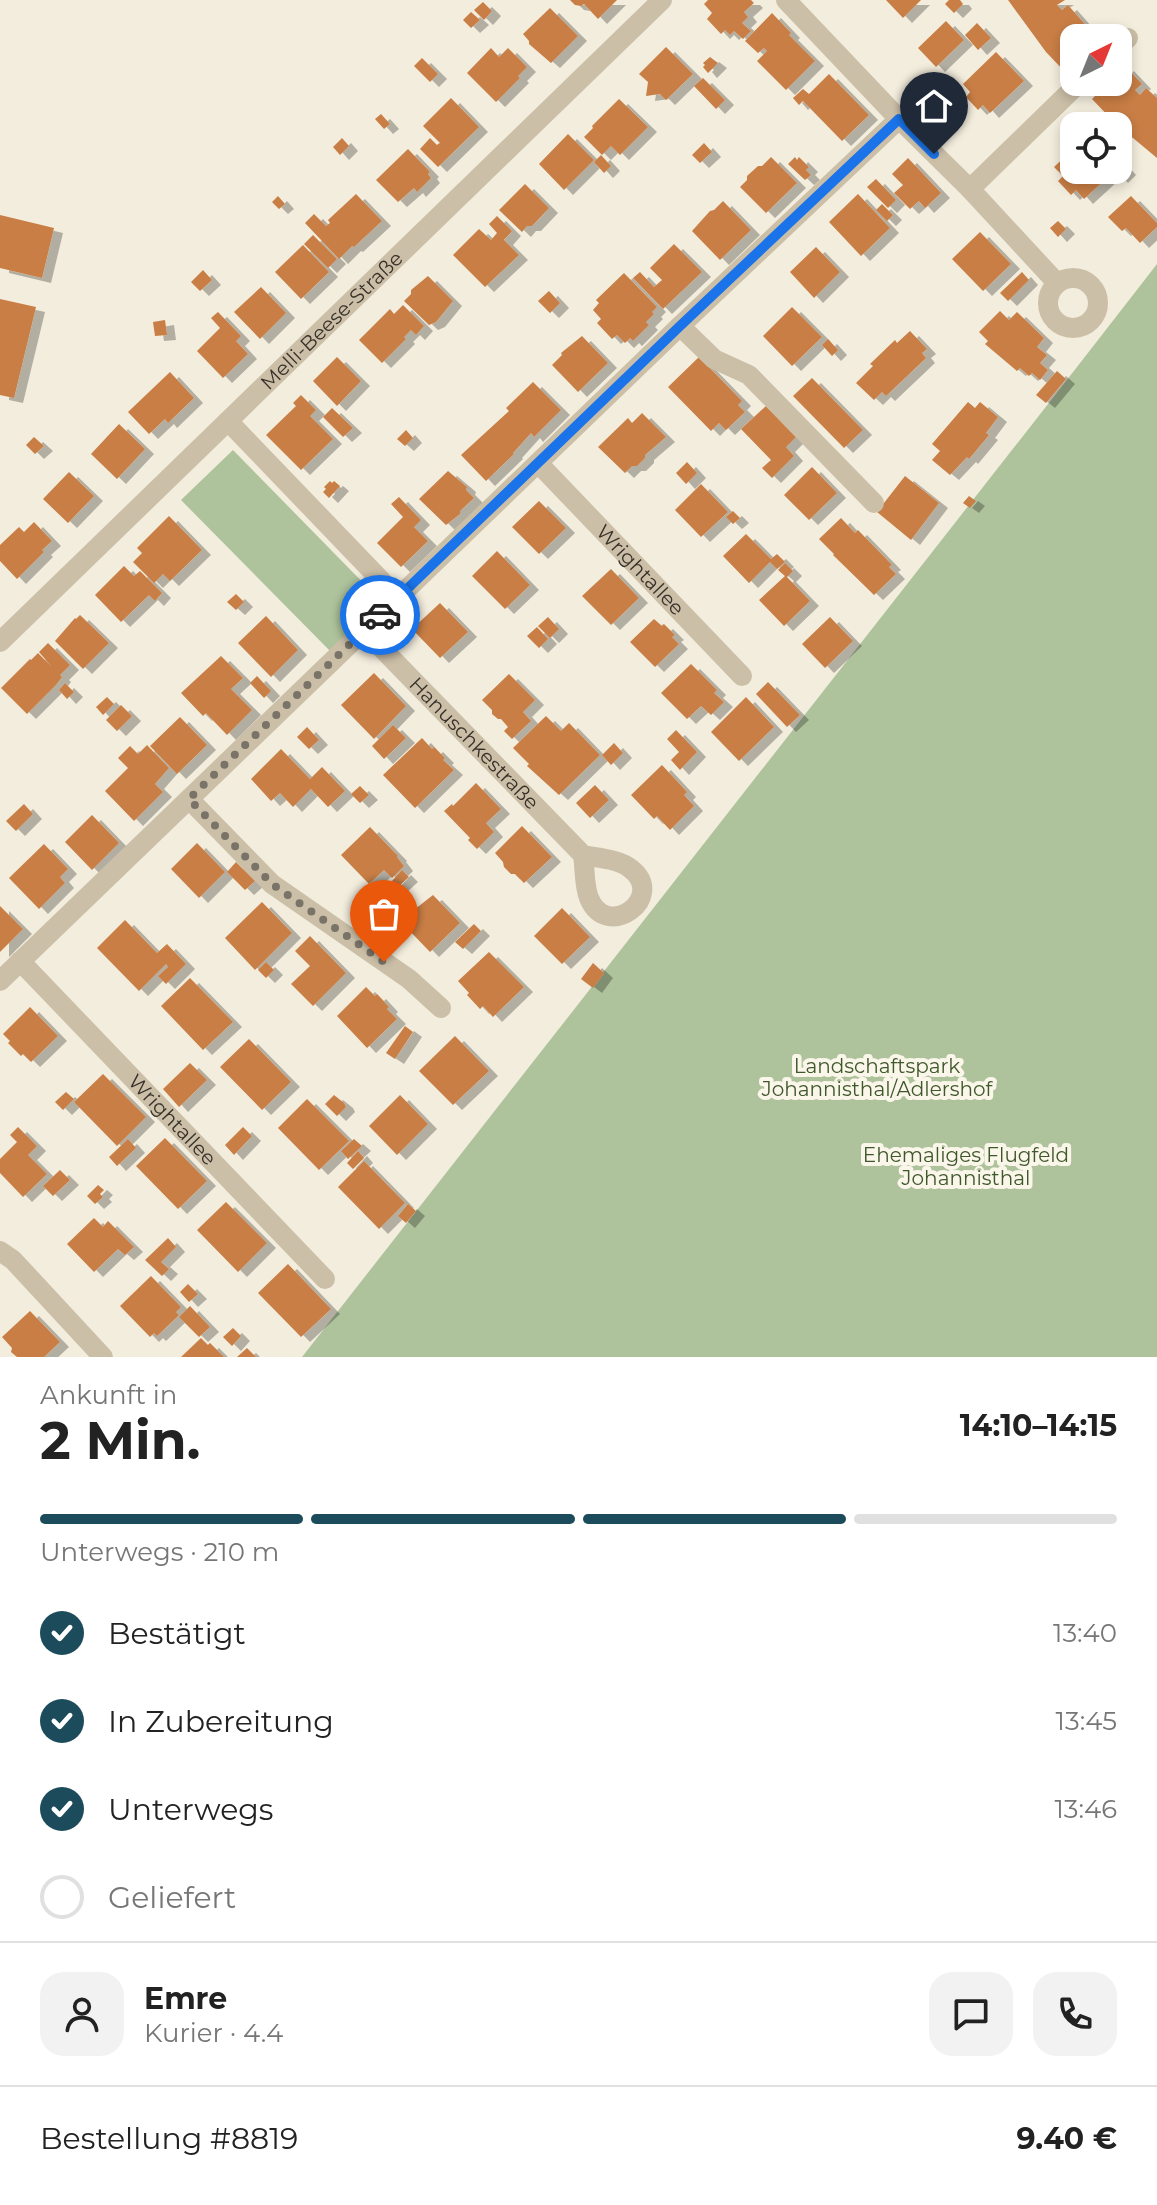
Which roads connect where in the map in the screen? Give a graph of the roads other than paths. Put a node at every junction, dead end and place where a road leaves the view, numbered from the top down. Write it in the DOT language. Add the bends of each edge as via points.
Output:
graph roads {
  1 [pos="662,0"];
  2 [pos="786,0"];
  3 [pos="1066,96"];
  4 [pos="899,119"];
  5 [pos="970,189"];
  6 [pos="1057,283"];
  7 [pos="680,326"];
  8 [pos="228,421"];
  9 [pos="538,463"];
  10 [pos="874,503"];
  11 [pos="398,598"];
  12 [pos="364,630"];
  13 [pos="0,642"];
  14 [pos="742,676"];
  15 [pos="189,799"];
  16 [pos="583,855"];
  17 [pos="20,961"];
  18 [pos="0,981"];
  19 [pos="441,1008"];
  20 [pos="0,1251"];
  21 [pos="325,1279"];
  22 [pos="103,1357"];
  1 -- 8 [label="street, Melli-Beese-Straße"];
  2 -- 4 [label="street"];
  3 -- 5 [label="street"];
  4 -- 5 [label="street"];
  4 -- 7 [label="street"];
  5 -- 6 [label="street"];
  7 -- 9 [label="street"];
  7 -- 10 [label="street" via="714,359 749,375"];
  8 -- 11 [label="street"];
  8 -- 13 [label="street, Melli-Beese-Straße"];
  9 -- 11 [label="street"];
  9 -- 14 [label="street, Wrightallee"];
  11 -- 12 [label="street"];
  12 -- 15 [label="street"];
  12 -- 16 [label="street, Hanuschkestraße"];
  15 -- 17 [label="street"];
  15 -- 19 [label="street" via="272,884 409,979"];
  17 -- 18 [label="street"];
  17 -- 21 [label="street, Wrightallee"];
  20 -- 22 [label="street"];
}
